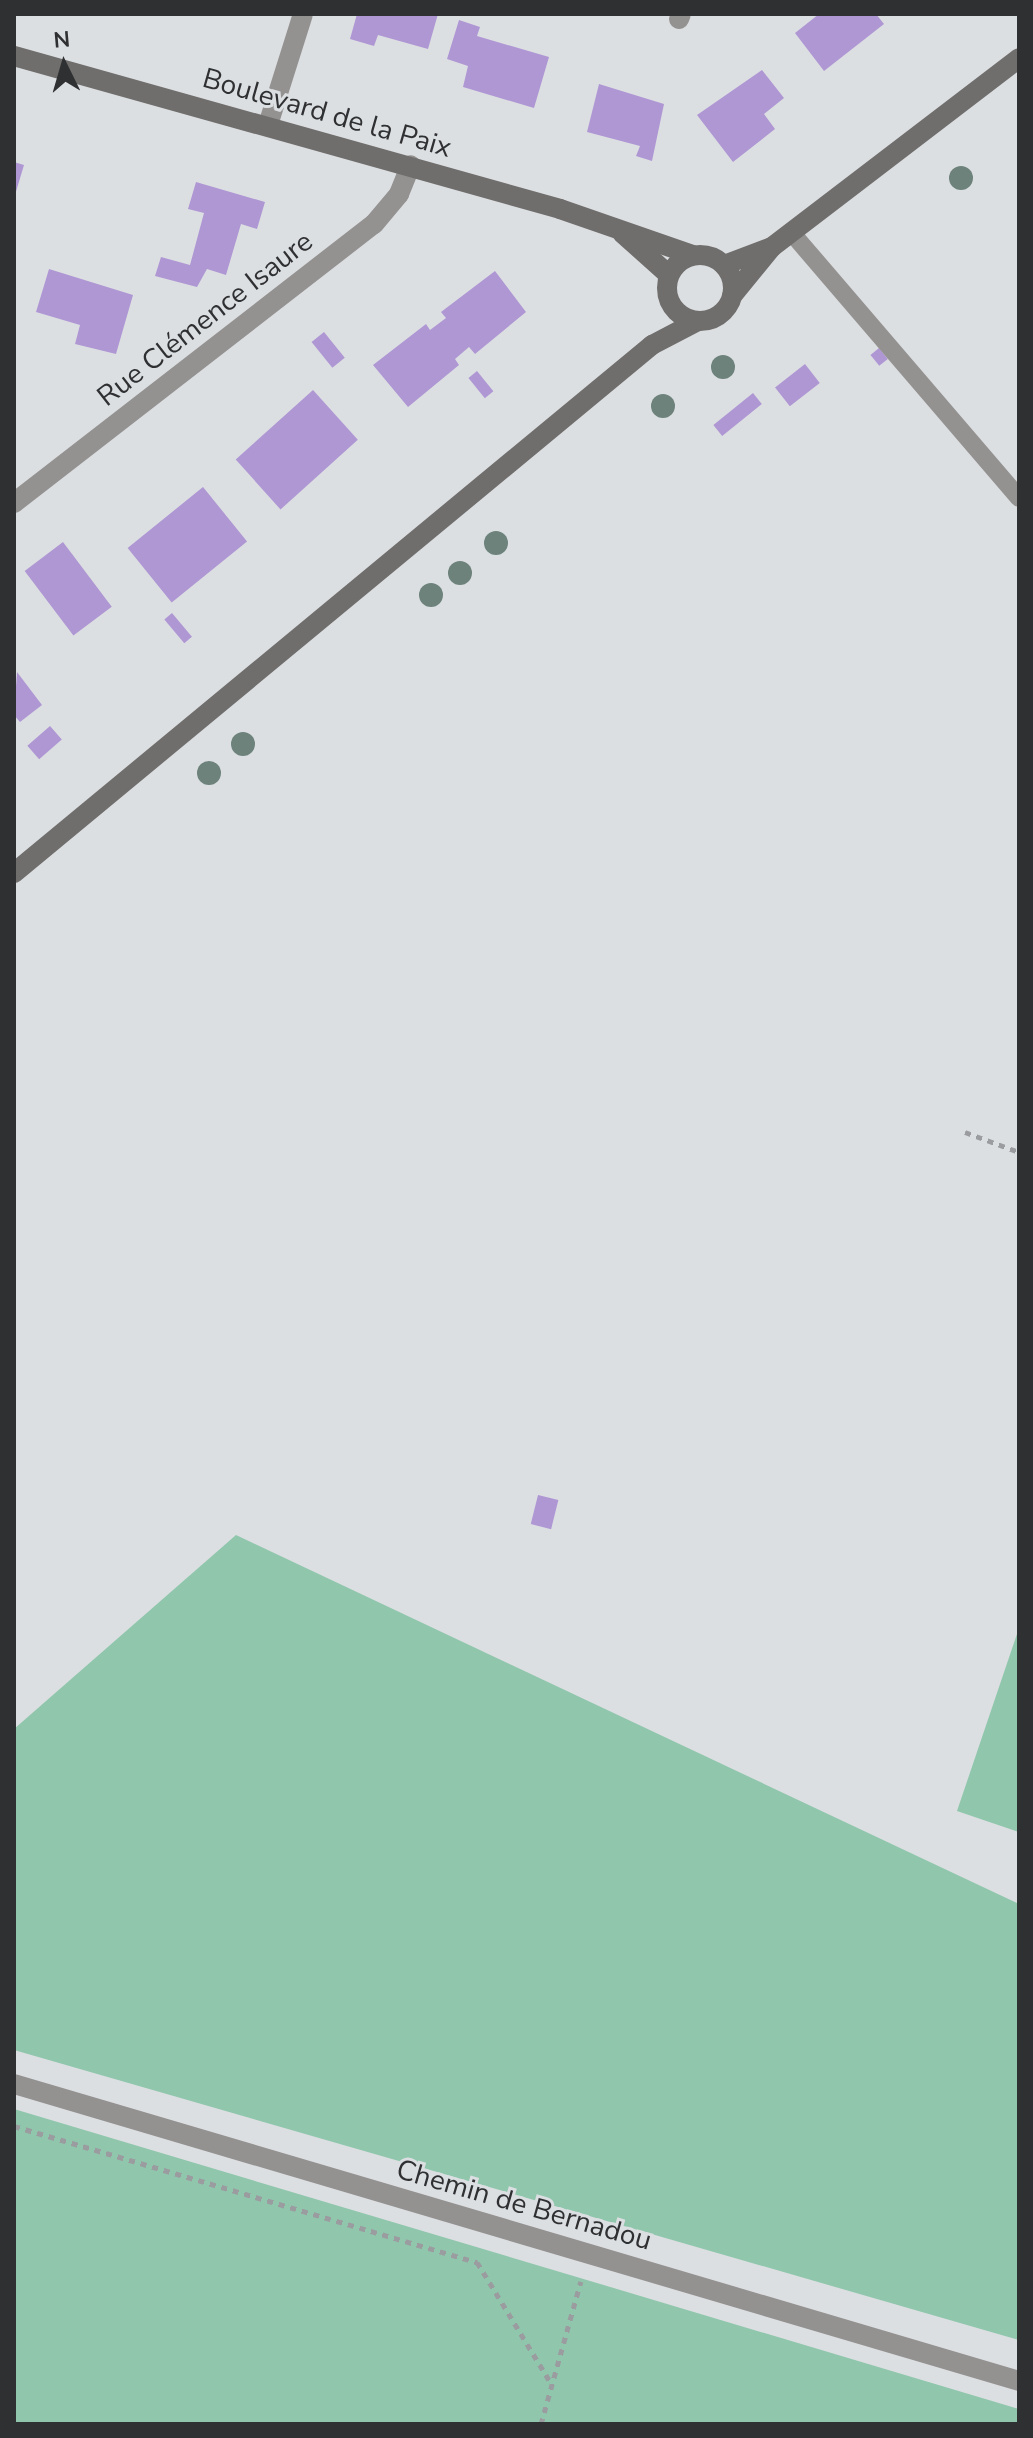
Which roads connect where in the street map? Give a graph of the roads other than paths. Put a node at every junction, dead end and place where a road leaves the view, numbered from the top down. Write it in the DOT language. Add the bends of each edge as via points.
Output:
graph roads {
  1 [pos="303,14"];
  2 [pos="14,56"];
  3 [pos="1019,58"];
  4 [pos="268,125"];
  5 [pos="411,165"];
  6 [pos="791,232"];
  7 [pos="622,233"];
  8 [pos="772,247"];
  9 [pos="693,255"];
  10 [pos="724,265"];
  11 [pos="669,275"];
  12 [pos="732,296"];
  13 [pos="671,305"];
  14 [pos="698,321"];
  15 [pos="652,345"];
  16 [pos="1019,498"];
  17 [pos="14,503"];
  18 [pos="14,873"];
  19 [pos="14,2084"];
  20 [pos="1019,2381"];
  1 -- 4 [label="street"];
  2 -- 4 [label="main road, Boulevard de la Paix"];
  3 -- 6 [label="main road"];
  4 -- 5 [label="main road, Boulevard de la Paix"];
  5 -- 7 [label="main road, Boulevard de la Paix"];
  5 -- 17 [label="street, Rue Clémence Isaure" via="399,194 374,224"];
  6 -- 8 [label="main road"];
  6 -- 16 [label="lane"];
  7 -- 9 [label="main road, Boulevard de la Paix"];
  7 -- 11 [label="main road, Boulevard de la Paix"];
  8 -- 10 [label="main road"];
  8 -- 12 [label="main road"];
  9 -- 10 [label="main road"];
  9 -- 11 [label="main road"];
  10 -- 12 [label="main road"];
  11 -- 13 [label="main road"];
  12 -- 14 [label="main road" via="720,315"];
  13 -- 14 [label="main road"];
  13 -- 15 [label="main road"];
  14 -- 15 [label="main road"];
  15 -- 18 [label="main road"];
  19 -- 20 [label="street, Chemin de Bernadou"];
}
